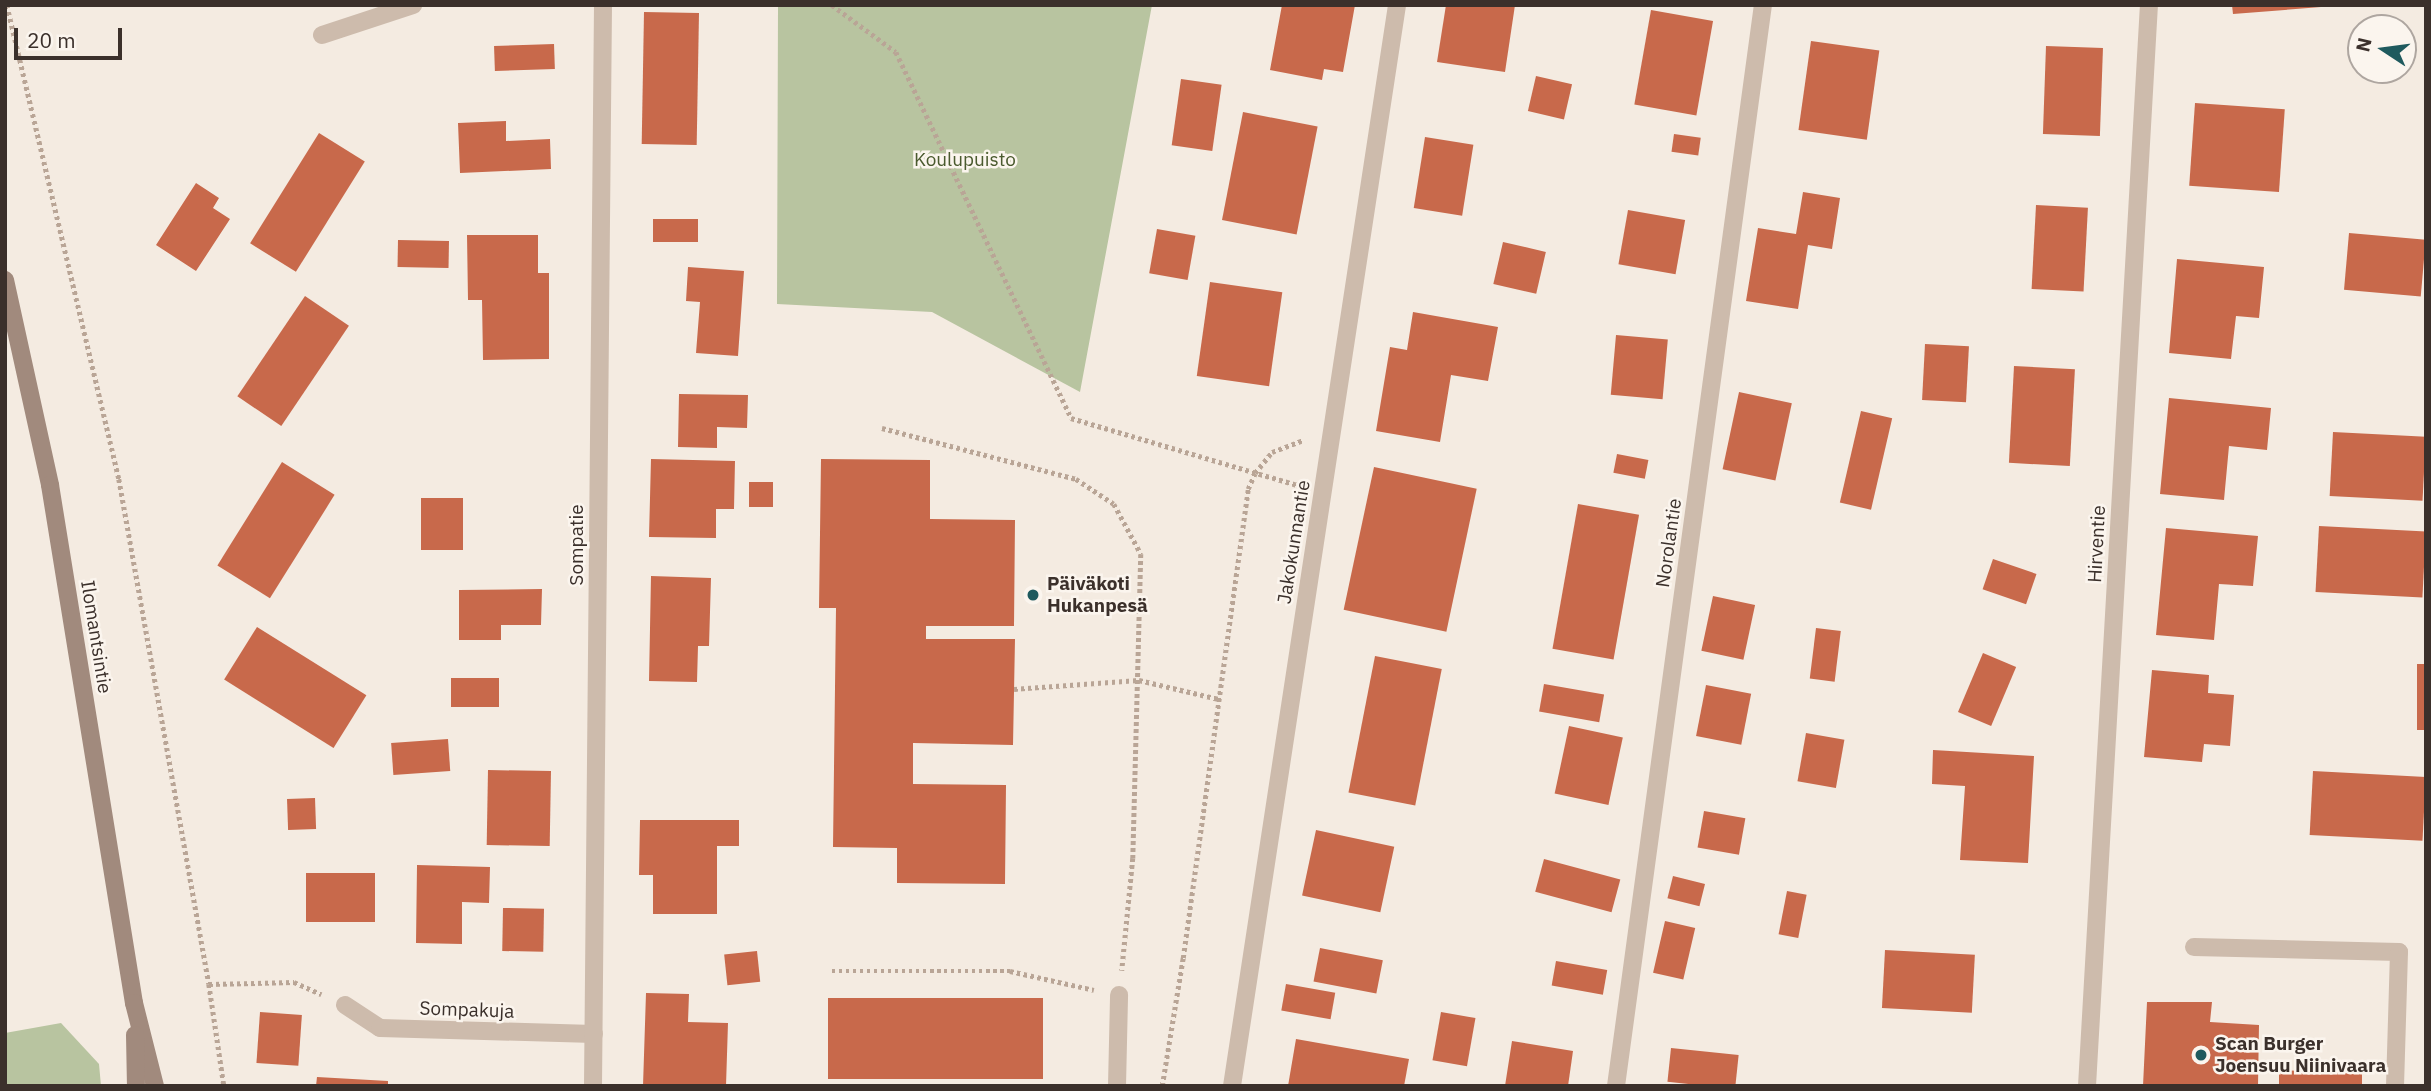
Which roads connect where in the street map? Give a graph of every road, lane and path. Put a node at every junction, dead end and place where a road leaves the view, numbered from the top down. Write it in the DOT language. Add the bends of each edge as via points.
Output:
graph roads {
  1 [pos="7,5"];
  2 [pos="414,5"];
  3 [pos="603,5"];
  4 [pos="832,5"];
  5 [pos="1397,5"];
  6 [pos="1763,5"];
  7 [pos="2149,5"];
  8 [pos="322,35"];
  9 [pos="5,280"];
  10 [pos="882,428"];
  11 [pos="1332,436"];
  12 [pos="1255,473"];
  13 [pos="1323,493"];
  14 [pos="1139,680"];
  15 [pos="1014,689"];
  16 [pos="1219,699"];
  17 [pos="2194,947"];
  18 [pos="832,971"];
  19 [pos="209,984"];
  20 [pos="1119,995"];
  21 [pos="134,1003"];
  22 [pos="345,1005"];
  23 [pos="594,1034"];
  24 [pos="136,1086"];
  25 [pos="155,1086"];
  26 [pos="223,1086"];
  27 [pos="593,1086"];
  28 [pos="1117,1086"];
  29 [pos="1162,1086"];
  30 [pos="1232,1086"];
  31 [pos="1616,1086"];
  32 [pos="2087,1086"];
  33 [pos="2395,1086"];
  1 -- 19 [label="path" via="119,479"];
  2 -- 8 [label="street"];
  3 -- 23 [label="street, Sompatie"];
  4 -- 12 [label="path" via="896,52 1071,418"];
  5 -- 11 [label="street, Jakokunnantie"];
  6 -- 31 [label="street, Norolantie"];
  7 -- 32 [label="street, Hirventie"];
  9 -- 21 [label="main road, Ilomantsintie" via="50,485"];
  10 -- 14 [label="path" via="1076,479 1114,504 1141,554"];
  11 -- 12 [label="path" via="1297,441 1272,452"];
  11 -- 13 [label="street, Jakokunnantie"];
  12 -- 13 [label="path"];
  12 -- 16 [label="path" via="1248,489"];
  13 -- 30 [label="street, Jakokunnantie"];
  14 -- 15 [label="path"];
  14 -- 16 [label="path"];
  14 -- 20 [label="path" via="1133,858"];
  16 -- 29 [label="path"];
  17 -- 33 [label="street" via="2399,952"];
  18 -- 20 [label="path" via="1010,971"];
  19 -- 22 [label="path" via="294,982"];
  19 -- 26 [label="path"];
  20 -- 28 [label="street"];
  21 -- 24 [label="main road, Ilomantsintie"];
  21 -- 25 [label="main road, Ilomantsintie"];
  22 -- 23 [label="street, Sompakuja" via="380,1028"];
  23 -- 27 [label="street, Sompatie"];
}
